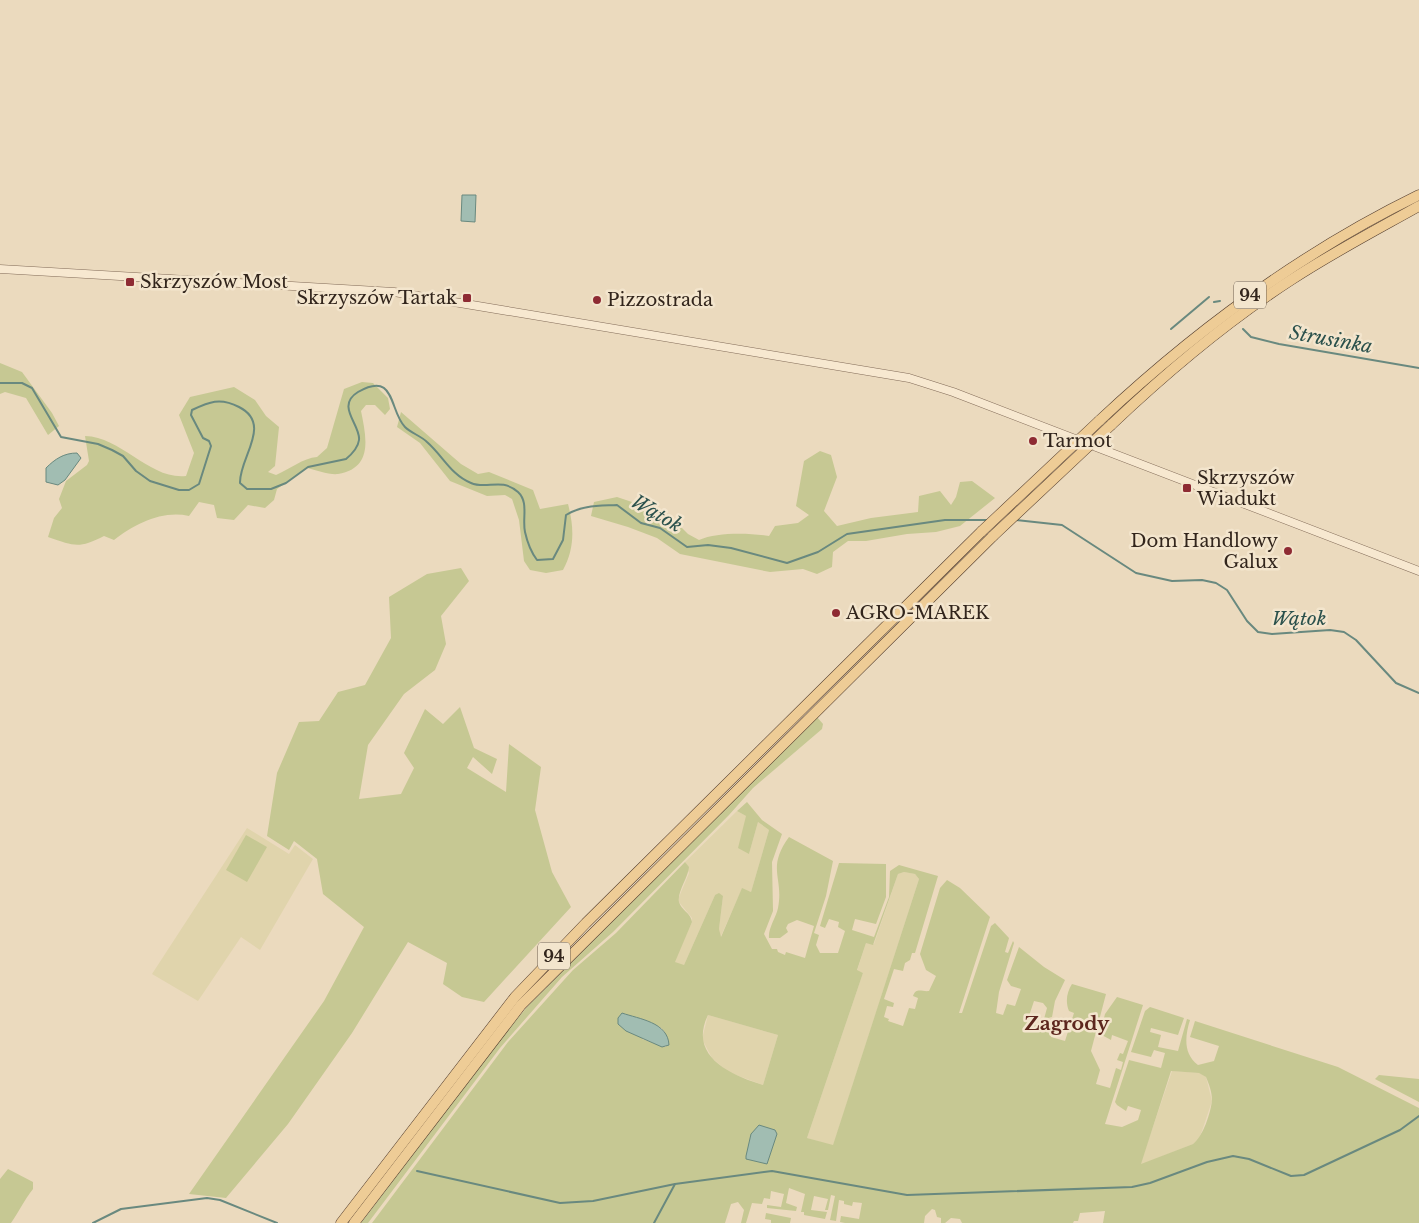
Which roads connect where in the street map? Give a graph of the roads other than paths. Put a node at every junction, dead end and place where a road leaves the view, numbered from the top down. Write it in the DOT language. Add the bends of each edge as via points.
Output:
graph roads {
  1 [pos="1419,195"];
  2 [pos="1419,206"];
  3 [pos="0,269"];
  4 [pos="1419,571"];
  5 [pos="821,697"];
  6 [pos="342,1223"];
  7 [pos="354,1223"];
  1 -- 5 [label="main road, 94, bridge" via="1336,240 1240,302 1137,385 982,531"];
  2 -- 5 [label="main road, 94, bridge" via="1336,252 1246,311 1200,346 1111,425"];
  3 -- 4 [label="street" via="394,292 909,378 962,395"];
  5 -- 6 [label="main road, 94" via="796,714 515,997"];
  5 -- 7 [label="main road, 94" via="800,726 521,1005"];
}
